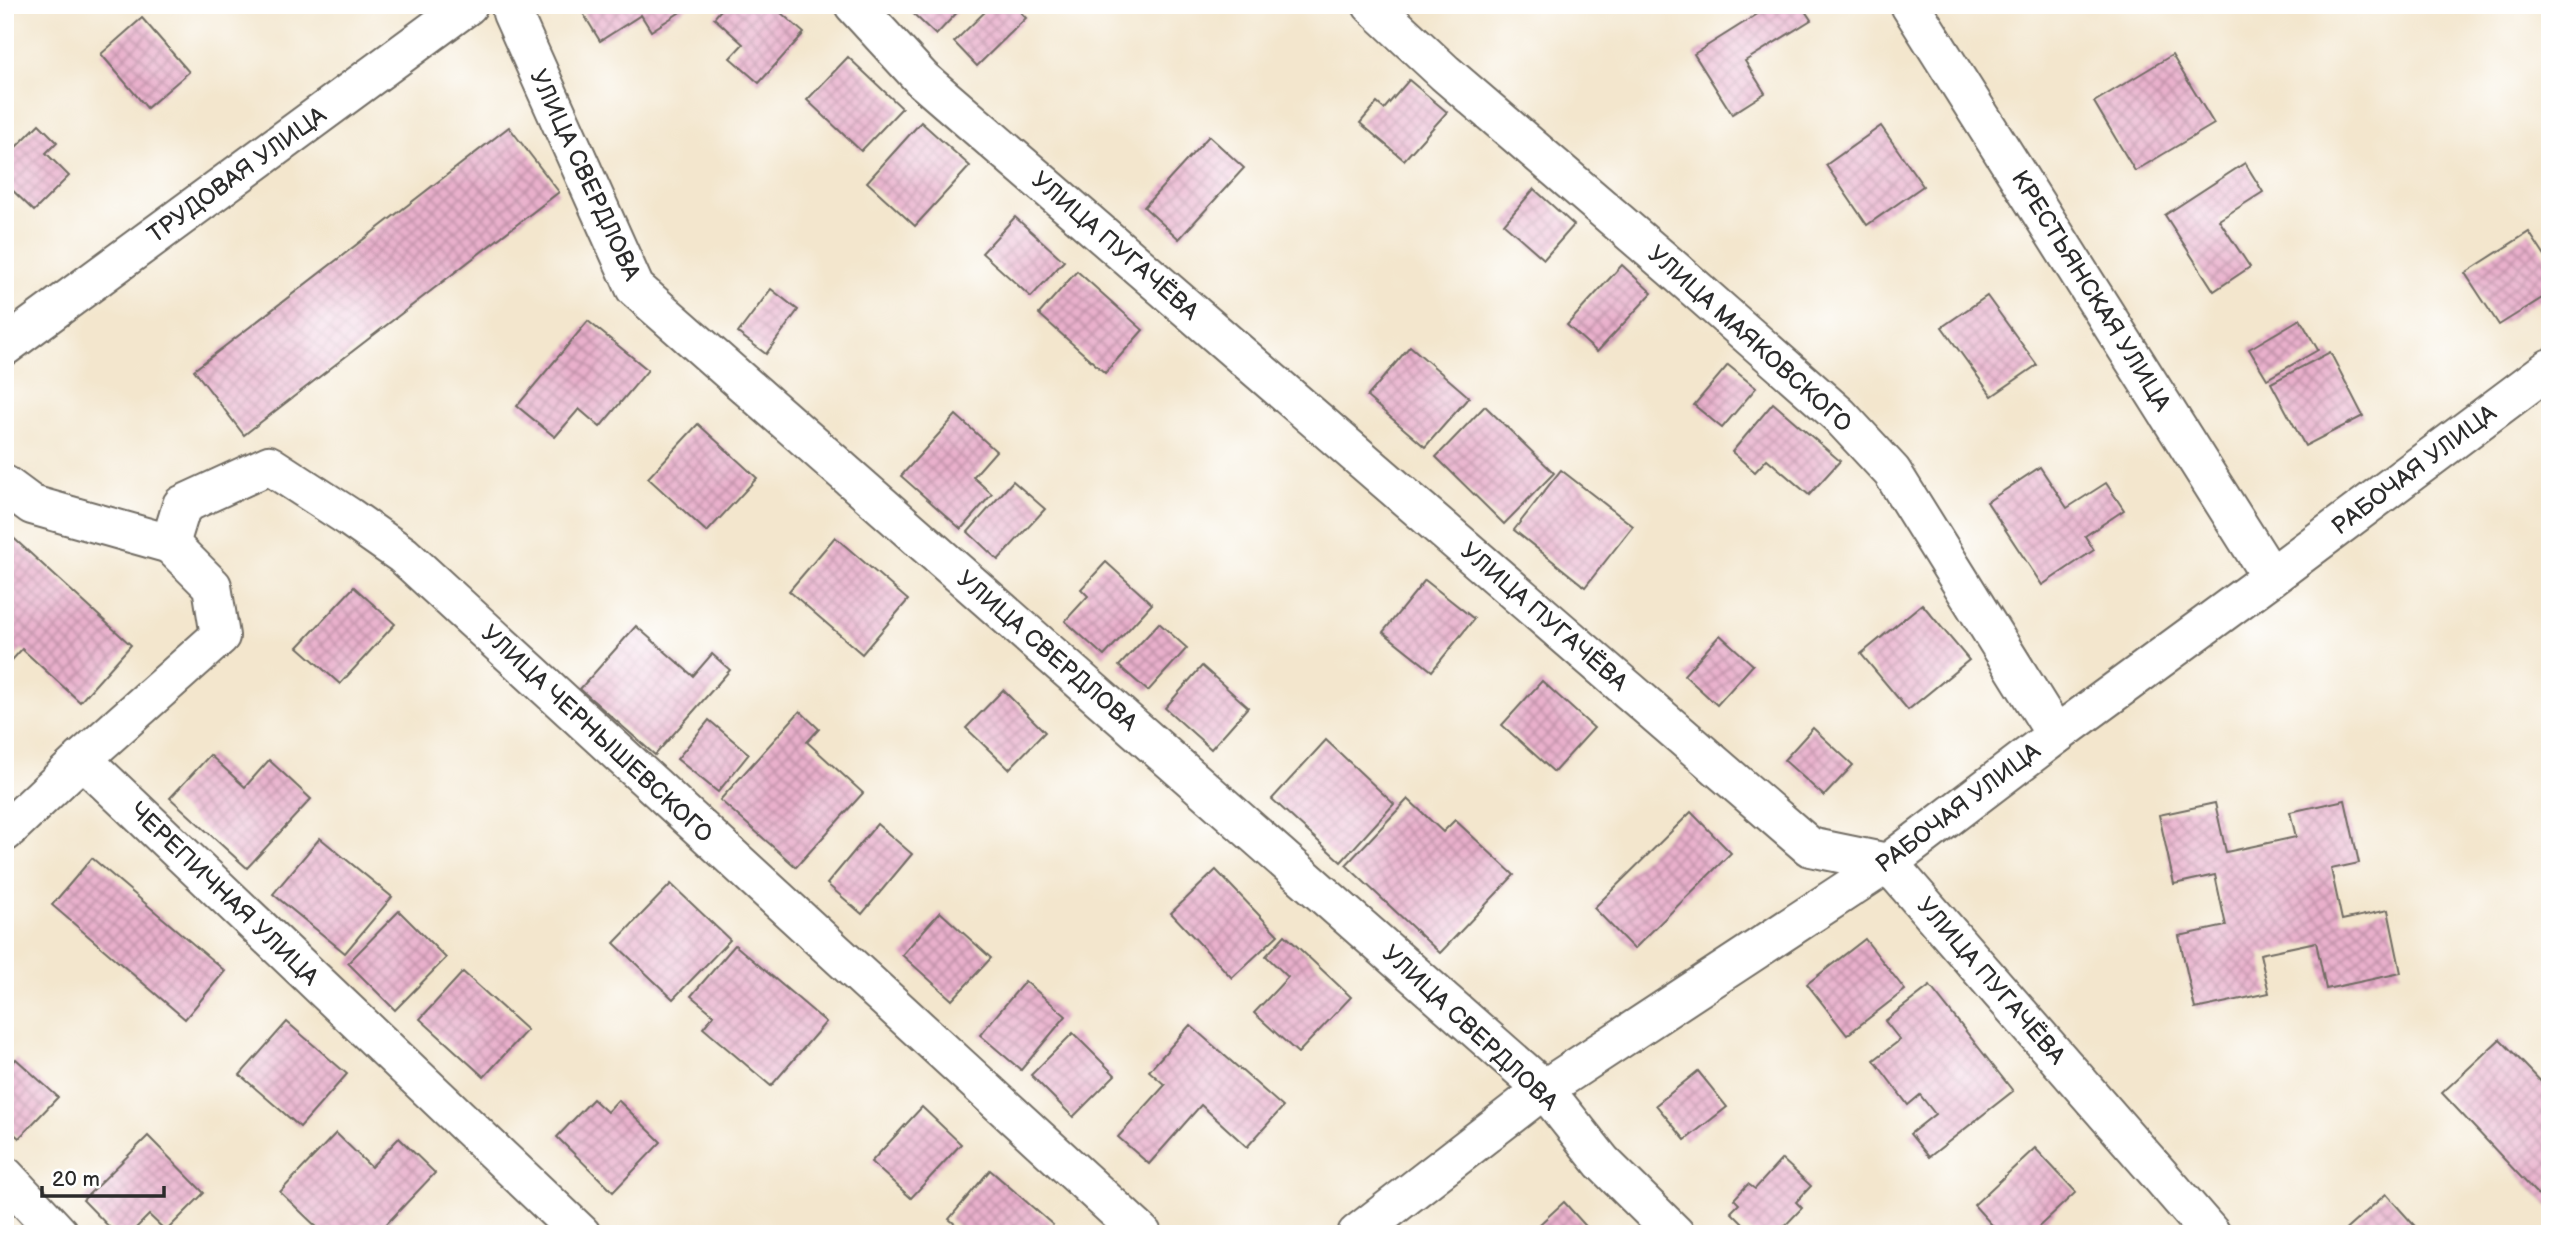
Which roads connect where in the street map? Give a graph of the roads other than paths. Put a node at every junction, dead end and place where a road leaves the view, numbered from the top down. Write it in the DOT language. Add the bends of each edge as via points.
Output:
graph roads {
  1 [pos="468,5"];
  2 [pos="516,5"];
  3 [pos="854,5"];
  4 [pos="1372,5"];
  5 [pos="1910,5"];
  6 [pos="5,346"];
  7 [pos="2550,369"];
  8 [pos="5,485"];
  9 [pos="170,544"];
  10 [pos="2271,577"];
  11 [pos="2056,735"];
  12 [pos="82,759"];
  13 [pos="5,832"];
  14 [pos="1888,863"];
  15 [pos="1544,1089"];
  16 [pos="5,1176"];
  17 [pos="60,1234"];
  18 [pos="581,1234"];
  19 [pos="1142,1234"];
  20 [pos="1357,1234"];
  21 [pos="1675,1234"];
  22 [pos="2211,1234"];
  1 -- 6 [label="street, ТРУДОВАЯ УЛИЦА"];
  2 -- 15 [label="street, УЛИЦА СВЕРДЛОВА" via="512,13 635,288"];
  3 -- 14 [label="street, УЛИЦА ПУГАЧЁВА" via="922,79 1810,846"];
  4 -- 11 [label="street, УЛИЦА МАЯКОВСКОГО" via="1839,415 1892,471"];
  5 -- 10 [label="street, КРЕСТЬЯНСКАЯ УЛИЦА"];
  7 -- 10 [label="street, РАБОЧАЯ УЛИЦА"];
  8 -- 9 [label="street" via="32,505"];
  9 -- 12 [label="street" via="212,586 220,636"];
  9 -- 19 [label="street, УЛИЦА ЧЕРНЫШЕВСКОГО" via="183,505 269,465 403,555"];
  10 -- 11 [label="street, РАБОЧАЯ УЛИЦА"];
  11 -- 14 [label="street, РАБОЧАЯ УЛИЦА"];
  12 -- 13 [label="street"];
  12 -- 18 [label="street, ЧЕРЕПИЧНАЯ УЛИЦА"];
  14 -- 15 [label="street, РАБОЧАЯ УЛИЦА"];
  14 -- 22 [label="street, УЛИЦА ПУГАЧЁВА"];
  15 -- 20 [label="street, РАБОЧАЯ УЛИЦА"];
  15 -- 21 [label="street, УЛИЦА СВЕРДЛОВА" via="1602,1162"];
  16 -- 17 [label="street"];
}
